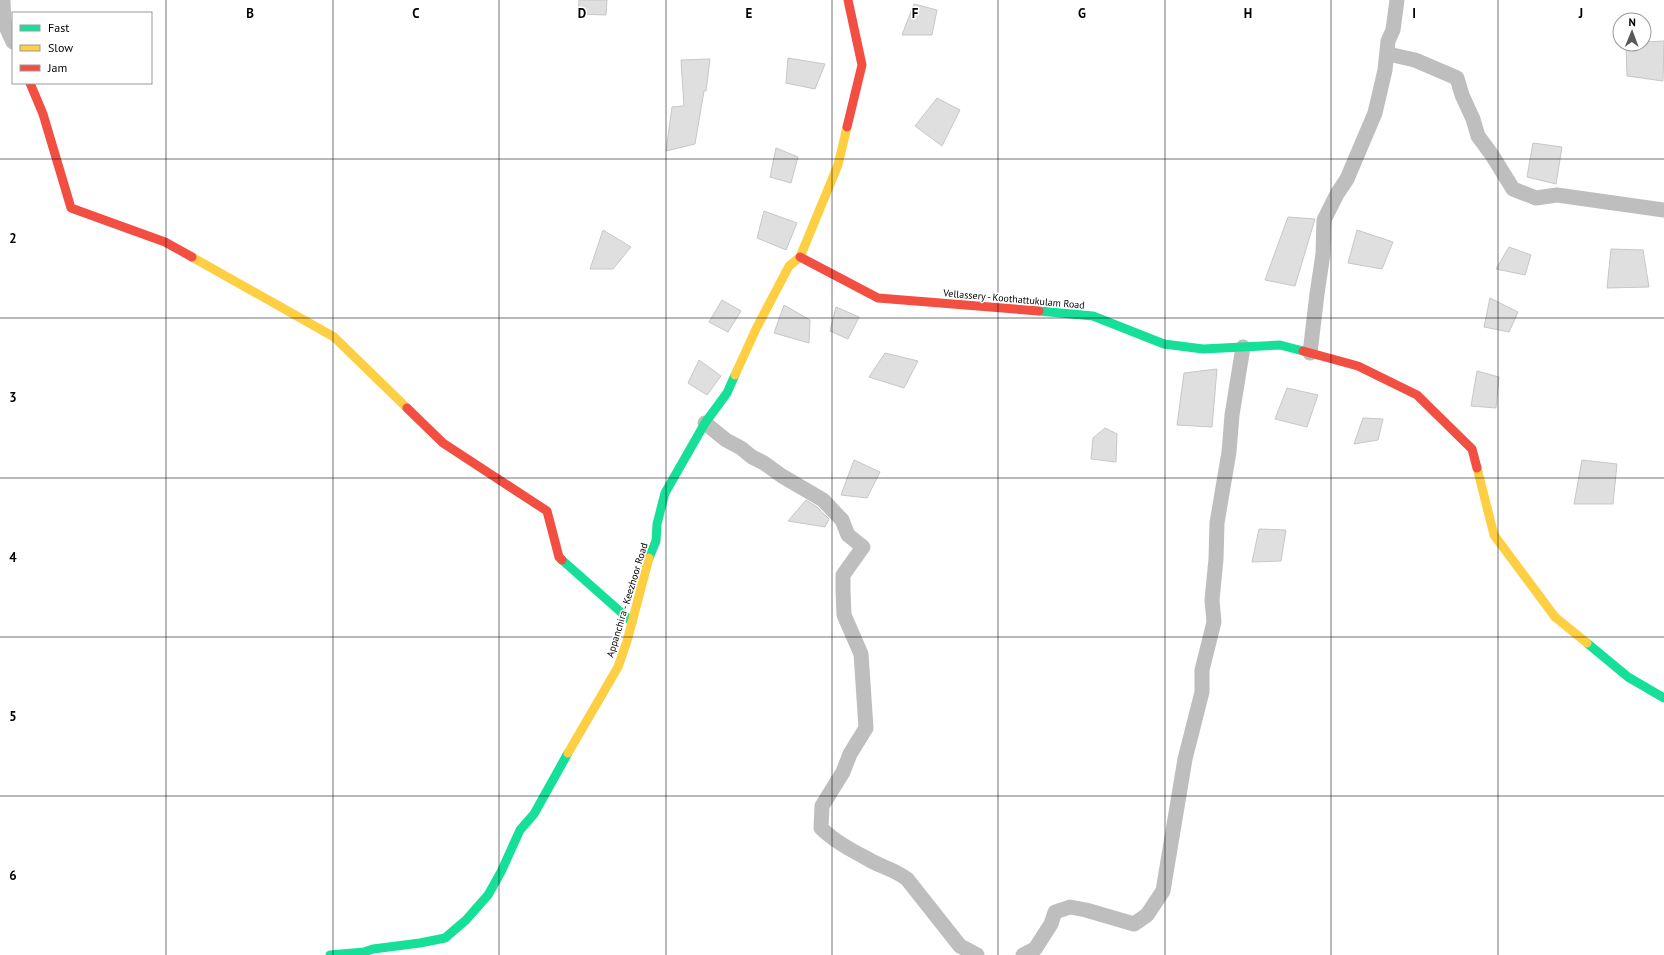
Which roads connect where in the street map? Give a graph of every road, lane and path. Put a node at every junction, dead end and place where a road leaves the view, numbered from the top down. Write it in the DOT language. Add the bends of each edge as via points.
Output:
graph roads {
  1 [pos="4,0"];
  2 [pos="848,0"];
  3 [pos="1397,0"];
  4 [pos="12,40"];
  5 [pos="1388,54"];
  6 [pos="30,84"];
  7 [pos="1664,210"];
  8 [pos="800,257"];
  9 [pos="1243,347"];
  10 [pos="1310,353"];
  11 [pos="705,423"];
  12 [pos="632,622"];
  13 [pos="1664,698"];
  14 [pos="330,955"];
  15 [pos="976,955"];
  16 [pos="1023,955"];
  1 -- 4 [label="street" via="4,22"];
  2 -- 8 [label="main road" via="862,65 838,165"];
  3 -- 5 [label="street" via="1393,30 1388,41"];
  5 -- 7 [label="street" via="1415,60 1457,78 1478,136 1513,189 1536,198 1557,196"];
  5 -- 10 [label="street" via="1375,113 1347,179 1324,220 1324,254"];
  6 -- 12 [label="main road" via="43,114 71,208 165,242 334,337 443,443 547,511 559,557"];
  8 -- 9 [label="main road, Vellassery - Koothattukulam Road" via="878,298 1093,316 1164,344 1203,349"];
  8 -- 11 [label="main road, Appanchira - Keezhoor Road" via="789,266 756,328 727,393"];
  9 -- 10 [label="main road, Vellassery - Koothattukulam Road" via="1280,345"];
  9 -- 16 [label="street" via="1217,523 1212,600 1214,622 1202,670 1202,692 1184,759 1163,891 1147,915 1134,924 1070,907 1055,912 1051,924 1035,949"];
  10 -- 13 [label="main road, Vellassery - Koothattukulam Road" via="1358,366 1418,395 1472,449 1494,535 1555,617 1628,677"];
  11 -- 12 [label="main road, Appanchira - Keezhoor Road" via="665,493 657,524 656,541"];
  11 -- 15 [label="street" via="752,457 823,500 842,520 848,536 863,547 843,575 843,591 844,615 861,654 866,728 822,806 821,828 832,839 907,879 960,946"];
  12 -- 14 [label="main road, Appanchira - Keezhoor Road" via="618,667 534,814 520,830 488,895 466,920 445,938 364,952"];
}
